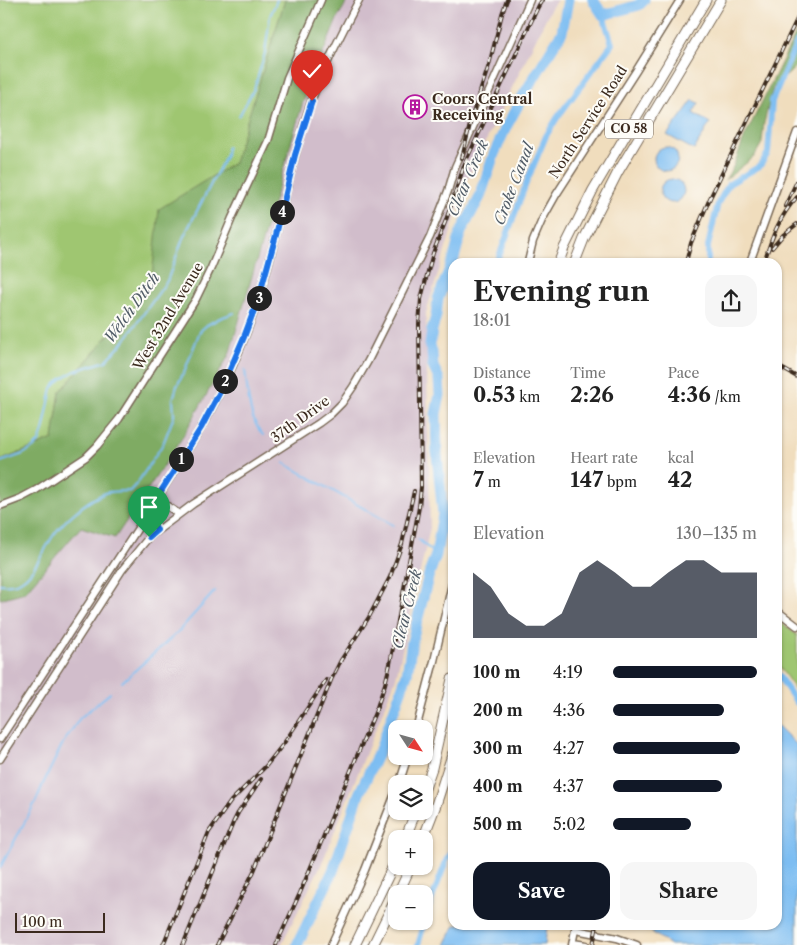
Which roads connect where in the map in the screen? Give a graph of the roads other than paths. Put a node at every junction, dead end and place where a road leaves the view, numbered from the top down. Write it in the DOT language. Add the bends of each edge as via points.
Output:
graph roads {
  1 [pos="321,0"];
  2 [pos="359,0"];
  3 [pos="530,0"];
  4 [pos="680,0"];
  5 [pos="706,0"];
  6 [pos="720,0"];
  7 [pos="796,136"];
  8 [pos="529,258"];
  9 [pos="560,258"];
  10 [pos="577,258"];
  11 [pos="751,258"];
  12 [pos="156,499"];
  13 [pos="0,506"];
  14 [pos="179,514"];
  15 [pos="157,530"];
  16 [pos="448,601"];
  17 [pos="782,615"];
  18 [pos="797,626"];
  19 [pos="448,697"];
  20 [pos="418,720"];
  21 [pos="0,738"];
  22 [pos="0,759"];
  23 [pos="448,768"];
  24 [pos="430,775"];
  25 [pos="388,811"];
  26 [pos="426,830"];
  27 [pos="389,875"];
  28 [pos="388,914"];
  29 [pos="576,930"];
  30 [pos="584,930"];
  31 [pos="573,944"];
  32 [pos="330,945"];
  33 [pos="355,945"];
  34 [pos="373,945"];
  35 [pos="586,945"];
  36 [pos="637,945"];
  1 -- 13 [label="street, West 32nd Avenue" via="287,78 268,141 196,298 119,419 98,446 36,490"];
  2 -- 12 [label="street" via="312,101 259,297 244,337 201,428"];
  3 -- 14 [label="street, 37th Drive" via="458,160 430,237 353,387 342,403 319,423"];
  4 -- 8 [label="street, North Service Road" via="556,195 542,220"];
  5 -- 9 [label="highway, CO 58" via="593,190"];
  6 -- 10 [label="highway, CO 58" via="618,172"];
  7 -- 11 [label="street"];
  12 -- 14 [label="street"];
  12 -- 15 [label="street" via="154,524"];
  12 -- 21 [label="street"];
  14 -- 15 [label="street, 37th Drive"];
  15 -- 22 [label="street, 37th Drive" via="122,570"];
  16 -- 20 [label="street"];
  17 -- 18 [label="street"];
  19 -- 24 [label="highway"];
  23 -- 26 [label="highway"];
  25 -- 32 [label="street"];
  27 -- 33 [label="highway"];
  28 -- 34 [label="highway"];
  29 -- 31 [label="street"];
  30 -- 36 [label="street"];
  31 -- 35 [label="street"];
}
